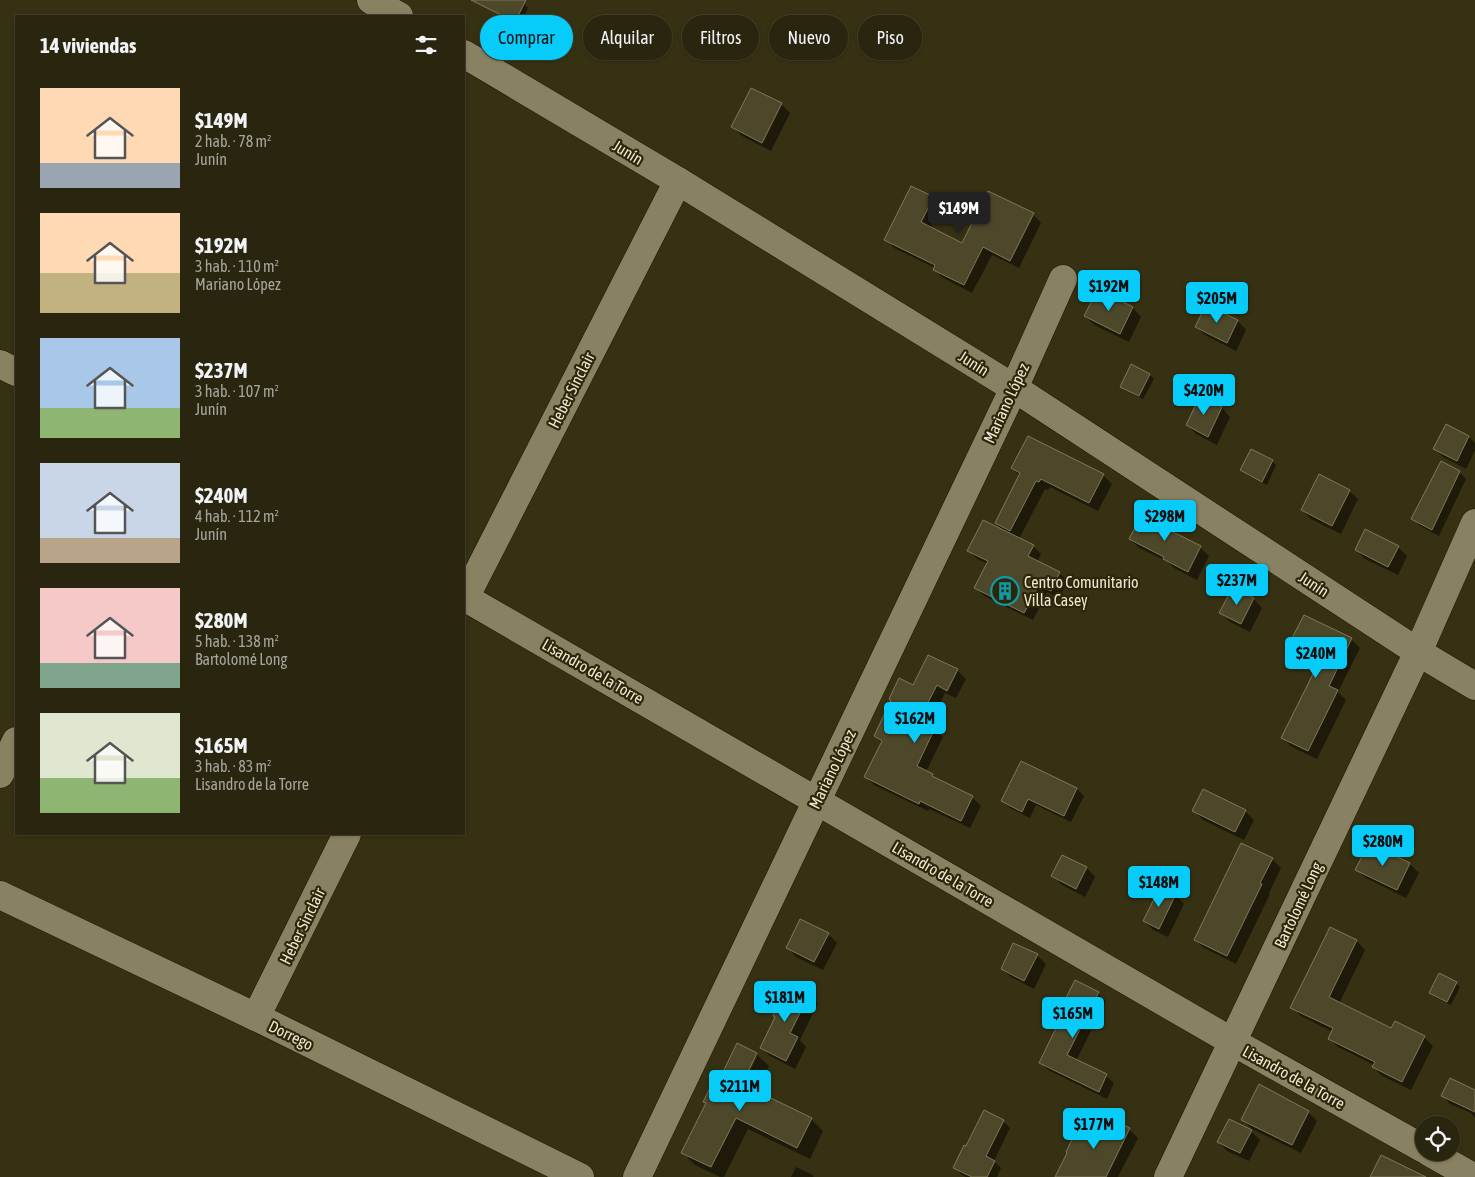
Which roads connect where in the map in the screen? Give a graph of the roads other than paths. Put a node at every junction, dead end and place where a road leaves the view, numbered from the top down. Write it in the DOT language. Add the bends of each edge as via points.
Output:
graph roads {
  1 [pos="465,55"];
  2 [pos="678,181"];
  3 [pos="1063,279"];
  4 [pos="0,364"];
  5 [pos="15,372"];
  6 [pos="1014,388"];
  7 [pos="1475,523"];
  8 [pos="465,596"];
  9 [pos="465,599"];
  10 [pos="1418,652"];
  11 [pos="1475,686"];
  12 [pos="15,743"];
  13 [pos="0,774"];
  14 [pos="816,800"];
  15 [pos="347,835"];
  16 [pos="0,895"];
  17 [pos="256,1017"];
  18 [pos="1233,1042"];
  19 [pos="1415,1144"];
  20 [pos="1445,1161"];
  21 [pos="580,1177"];
  22 [pos="637,1177"];
  23 [pos="1168,1177"];
  24 [pos="1473,1177"];
  1 -- 2 [label="street, Junín"];
  2 -- 6 [label="street, Junín"];
  2 -- 8 [label="street, Heber Sinclair"];
  3 -- 6 [label="street, Mariano López"];
  4 -- 5 [label="street"];
  6 -- 10 [label="street, Junín"];
  6 -- 14 [label="street, Mariano López"];
  7 -- 10 [label="street, Bartolomé Long"];
  9 -- 14 [label="street, Lisandro de la Torre"];
  10 -- 11 [label="street, Junín"];
  10 -- 18 [label="street, Bartolomé Long"];
  12 -- 13 [label="street"];
  14 -- 18 [label="street, Lisandro de la Torre"];
  14 -- 22 [label="street, Mariano López"];
  15 -- 17 [label="street, Heber Sinclair"];
  16 -- 17 [label="street, Dorrego"];
  17 -- 21 [label="street, Dorrego"];
  18 -- 19 [label="street, Lisandro de la Torre"];
  18 -- 23 [label="street, Bartolomé Long"];
  20 -- 24 [label="street"];
}
